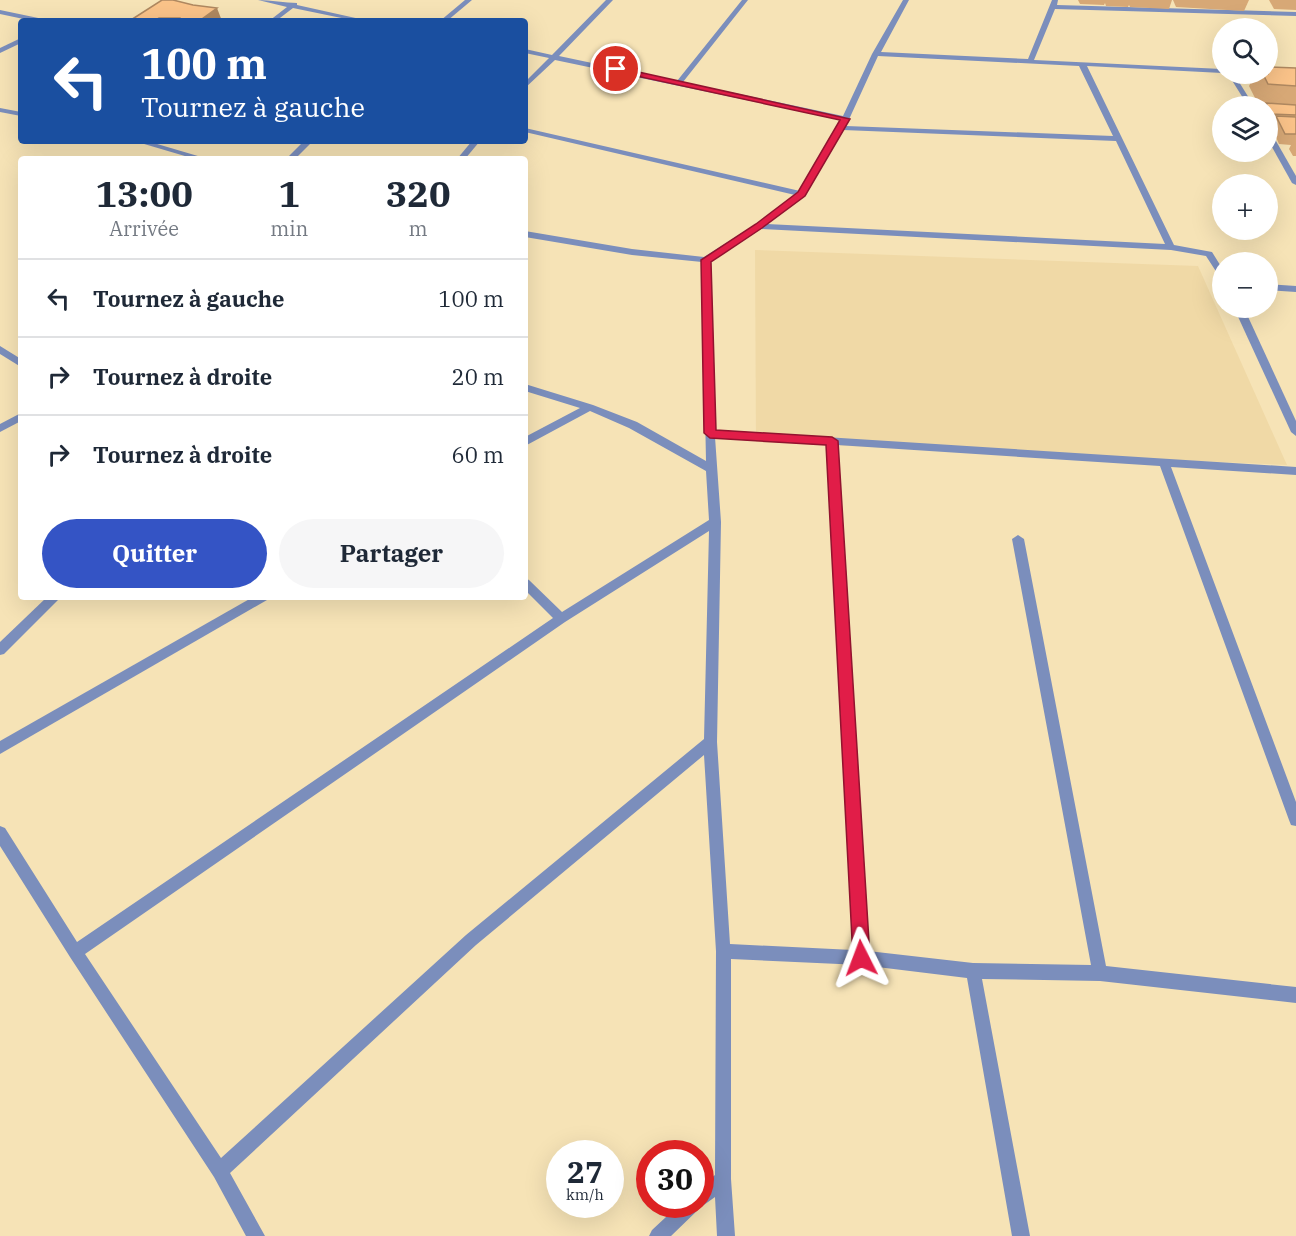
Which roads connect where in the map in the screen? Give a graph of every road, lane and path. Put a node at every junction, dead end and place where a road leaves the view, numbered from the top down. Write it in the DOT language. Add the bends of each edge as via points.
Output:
graph roads {
  1 [pos="261,0"];
  2 [pos="301,0"];
  3 [pos="469,0"];
  4 [pos="610,0"];
  5 [pos="745,0"];
  6 [pos="906,0"];
  7 [pos="1054,3"];
  8 [pos="292,6"];
  9 [pos="0,12"];
  10 [pos="1296,14"];
  11 [pos="29,18"];
  12 [pos="276,18"];
  13 [pos="351,18"];
  14 [pos="447,18"];
  15 [pos="18,42"];
  16 [pos="0,51"];
  17 [pos="528,52"];
  18 [pos="876,54"];
  19 [pos="554,56"];
  20 [pos="1030,62"];
  21 [pos="1083,66"];
  22 [pos="1212,71"];
  23 [pos="528,83"];
  24 [pos="679,83"];
  25 [pos="0,110"];
  26 [pos="18,113"];
  27 [pos="845,119"];
  28 [pos="842,128"];
  29 [pos="528,131"];
  30 [pos="1120,139"];
  31 [pos="149,144"];
  32 [pos="306,144"];
  33 [pos="474,144"];
  34 [pos="1278,152"];
  35 [pos="193,156"];
  36 [pos="293,156"];
  37 [pos="464,156"];
  38 [pos="1296,183"];
  39 [pos="802,194"];
  40 [pos="759,226"];
  41 [pos="528,235"];
  42 [pos="1171,247"];
  43 [pos="1212,259"];
  44 [pos="706,260"];
  45 [pos="1278,288"];
  46 [pos="1296,289"];
  47 [pos="1244,318"];
  48 [pos="0,349"];
  49 [pos="18,362"];
  50 [pos="528,388"];
  51 [pos="589,407"];
  52 [pos="1292,411"];
  53 [pos="18,419"];
  54 [pos="0,428"];
  55 [pos="1296,432"];
  56 [pos="710,433"];
  57 [pos="528,440"];
  58 [pos="832,441"];
  59 [pos="1164,462"];
  60 [pos="711,469"];
  61 [pos="1296,471"];
  62 [pos="715,522"];
  63 [pos="1017,539"];
  64 [pos="528,586"];
  65 [pos="52,600"];
  66 [pos="256,600"];
  67 [pos="561,619"];
  68 [pos="0,650"];
  69 [pos="710,742"];
  70 [pos="0,748"];
  71 [pos="1296,820"];
  72 [pos="0,833"];
  73 [pos="723,951"];
  74 [pos="75,952"];
  75 [pos="861,958"];
  76 [pos="973,970"];
  77 [pos="1100,973"];
  78 [pos="1296,995"];
  79 [pos="220,1171"];
  80 [pos="723,1179"];
  81 [pos="714,1187"];
  82 [pos="678,1218"];
  83 [pos="255,1236"];
  84 [pos="658,1236"];
  85 [pos="726,1236"];
  86 [pos="1021,1236"];
  1 -- 8 [label="street"];
  2 -- 8 [label="street"];
  3 -- 14 [label="street"];
  4 -- 19 [label="street"];
  5 -- 24 [label="street"];
  6 -- 18 [label="street"];
  7 -- 10 [label="street"];
  7 -- 20 [label="street"];
  8 -- 12 [label="street"];
  8 -- 13 [label="street"];
  9 -- 11 [label="street"];
  15 -- 16 [label="street"];
  17 -- 19 [label="street"];
  18 -- 20 [label="street"];
  18 -- 27 [label="street"];
  19 -- 23 [label="street"];
  19 -- 24 [label="street"];
  20 -- 21 [label="street"];
  21 -- 22 [label="street"];
  21 -- 30 [label="street"];
  24 -- 27 [label="street"];
  25 -- 26 [label="street"];
  27 -- 28 [label="street"];
  28 -- 30 [label="street"];
  28 -- 39 [label="street"];
  29 -- 39 [label="street"];
  30 -- 42 [label="street"];
  31 -- 35 [label="street"];
  32 -- 36 [label="street"];
  33 -- 37 [label="street"];
  34 -- 38 [label="street"];
  39 -- 40 [label="street"];
  40 -- 42 [label="street"];
  40 -- 44 [label="street"];
  41 -- 44 [label="street"];
  42 -- 43 [label="street" via="1209,254"];
  44 -- 56 [label="street"];
  45 -- 46 [label="street"];
  47 -- 52 [label="street"];
  48 -- 49 [label="street"];
  50 -- 51 [label="street"];
  51 -- 57 [label="street"];
  51 -- 60 [label="street" via="633,425"];
  52 -- 55 [label="street"];
  53 -- 54 [label="street"];
  56 -- 58 [label="street"];
  56 -- 60 [label="street"];
  58 -- 59 [label="street"];
  58 -- 75 [label="street"];
  59 -- 61 [label="street"];
  59 -- 71 [label="street"];
  60 -- 62 [label="street"];
  62 -- 67 [label="street"];
  62 -- 69 [label="street"];
  63 -- 77 [label="street"];
  64 -- 67 [label="street"];
  65 -- 68 [label="street"];
  66 -- 70 [label="street"];
  67 -- 74 [label="street"];
  69 -- 73 [label="street"];
  69 -- 79 [label="street" via="471,940"];
  72 -- 74 [label="street"];
  73 -- 75 [label="street"];
  73 -- 80 [label="street"];
  74 -- 79 [label="street"];
  75 -- 76 [label="street"];
  76 -- 77 [label="street"];
  76 -- 86 [label="street"];
  77 -- 78 [label="street"];
  79 -- 83 [label="street"];
  80 -- 81 [label="street"];
  80 -- 85 [label="street"];
  82 -- 84 [label="street"];
}
